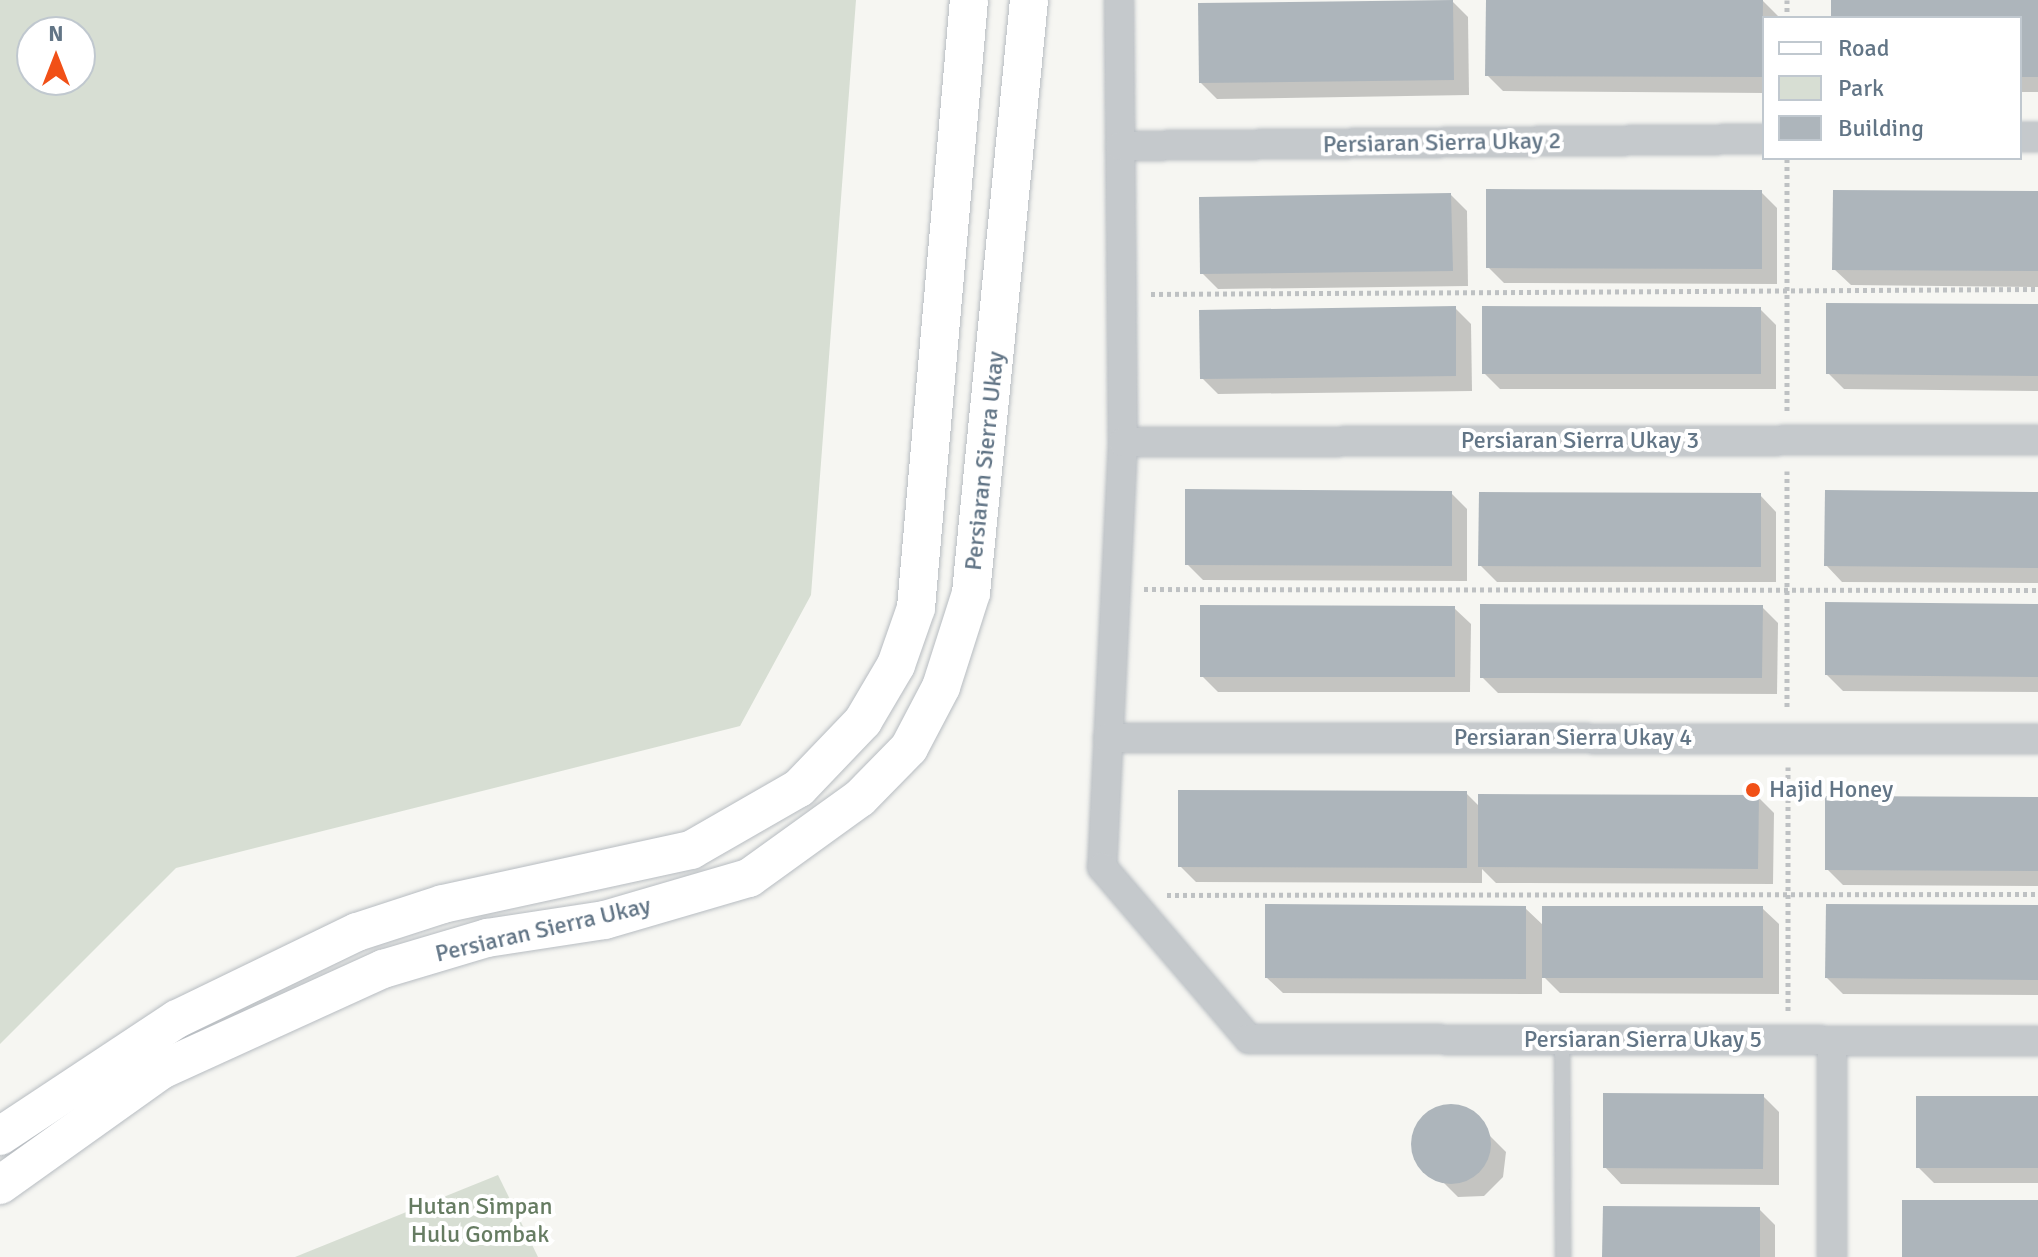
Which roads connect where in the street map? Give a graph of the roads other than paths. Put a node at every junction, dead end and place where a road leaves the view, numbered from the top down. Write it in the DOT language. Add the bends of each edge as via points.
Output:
graph roads {
  1 [pos="969,0"];
  2 [pos="1029,0"];
  3 [pos="1119,0"];
  4 [pos="1762,139"];
  5 [pos="1120,146"];
  6 [pos="2038,440"];
  7 [pos="1123,442"];
  8 [pos="1108,738"];
  9 [pos="2038,739"];
  10 [pos="1562,1040"];
  11 [pos="1832,1041"];
  12 [pos="2038,1041"];
  13 [pos="0,1136"];
  14 [pos="0,1185"];
  15 [pos="1563,1257"];
  16 [pos="1832,1257"];
  1 -- 13 [label="street, Persiaran Sierra Ukay" via="916,608 896,665 863,721 799,788 691,850 443,904 357,932 177,1019"];
  2 -- 14 [label="street, Persiaran Sierra Ukay" via="971,593 941,687 909,748 860,798 749,878 605,920 487,938 383,969 161,1070"];
  3 -- 5 [label="street"];
  4 -- 5 [label="street, Persiaran Sierra Ukay 2"];
  5 -- 7 [label="street"];
  6 -- 7 [label="street, Persiaran Sierra Ukay 3"];
  7 -- 8 [label="street"];
  8 -- 9 [label="street, Persiaran Sierra Ukay 4"];
  8 -- 10 [label="street, Persiaran Sierra Ukay 5" via="1102,867 1249,1039"];
  10 -- 11 [label="street, Persiaran Sierra Ukay 5"];
  10 -- 15 [label="lane"];
  11 -- 12 [label="street, Persiaran Sierra Ukay 5"];
  11 -- 16 [label="street"];
}
